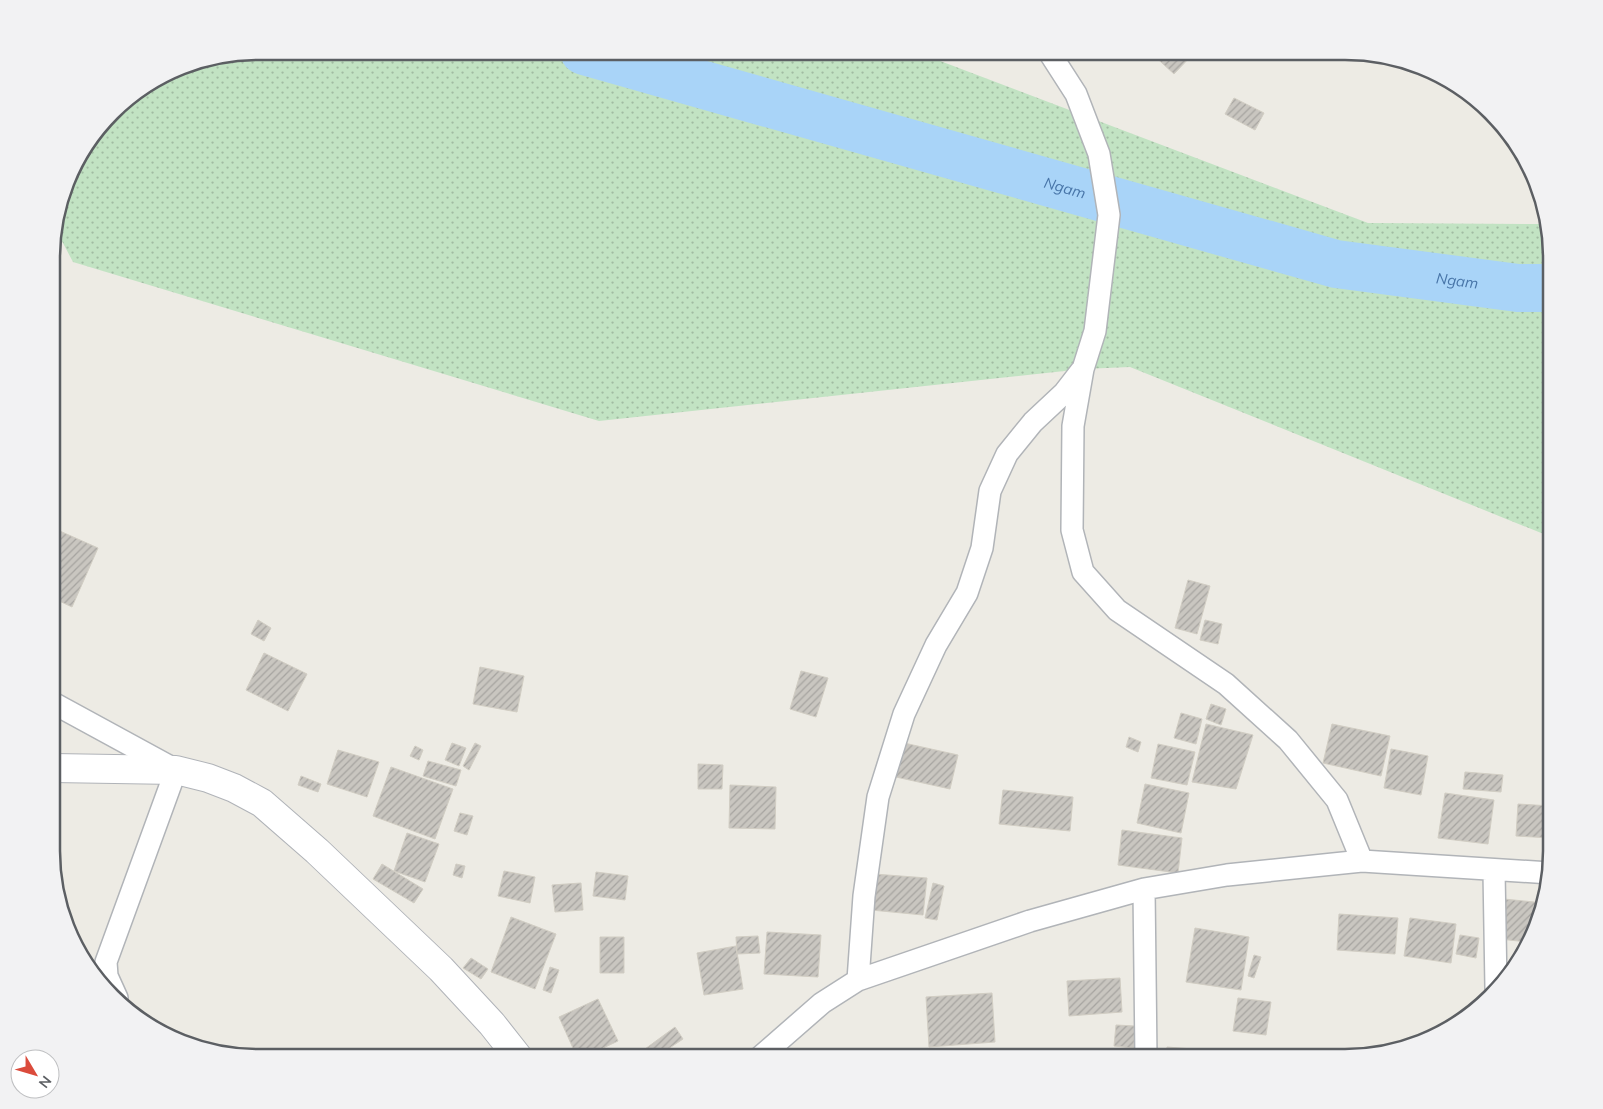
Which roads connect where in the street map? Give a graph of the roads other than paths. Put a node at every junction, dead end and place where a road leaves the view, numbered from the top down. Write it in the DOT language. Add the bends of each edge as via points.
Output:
graph roads {
  1 [pos="1054,60"];
  2 [pos="1083,369"];
  3 [pos="60,707"];
  4 [pos="60,768"];
  5 [pos="176,770"];
  6 [pos="1362,861"];
  7 [pos="1494,871"];
  8 [pos="1542,873"];
  9 [pos="1144,889"];
  10 [pos="858,980"];
  11 [pos="1496,980"];
  12 [pos="110,983"];
  13 [pos="512,1049"];
  14 [pos="769,1049"];
  15 [pos="1146,1049"];
  1 -- 2 [label="street" via="1076,94 1099,154 1109,215 1094,331"];
  2 -- 6 [label="street" via="1073,426 1072,530 1083,572 1118,610 1226,684 1288,740 1337,800"];
  2 -- 10 [label="street" via="1007,454 990,491 982,548 967,593 936,644 904,714 878,797 864,896"];
  3 -- 5 [label="street"];
  4 -- 5 [label="street"];
  5 -- 12 [label="street" via="106,962"];
  5 -- 13 [label="street" via="208,778 262,803 441,969"];
  6 -- 7 [label="street"];
  6 -- 9 [label="street" via="1227,875"];
  7 -- 8 [label="street"];
  7 -- 11 [label="street"];
  9 -- 10 [label="street" via="1030,921"];
  9 -- 15 [label="street"];
  10 -- 14 [label="street" via="822,1003"];
}
